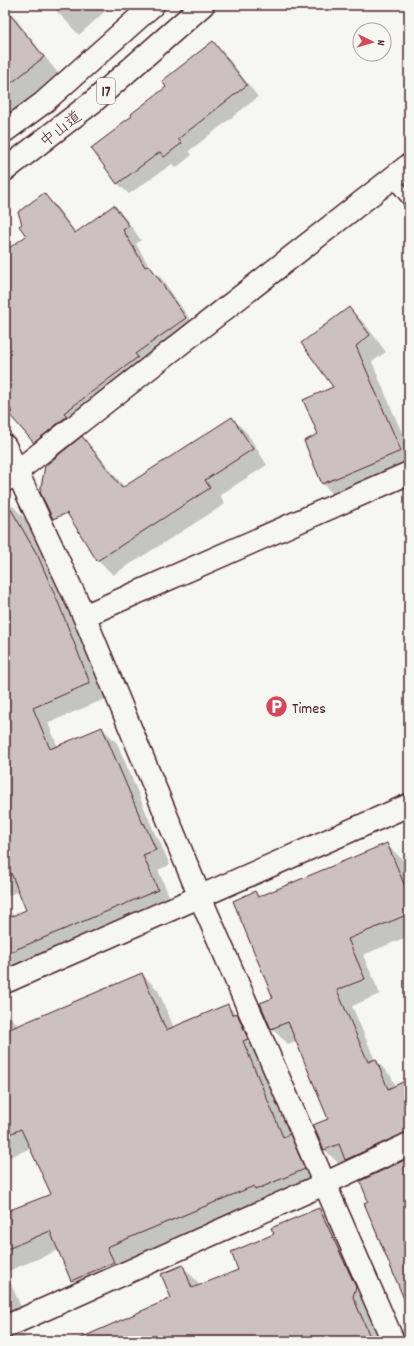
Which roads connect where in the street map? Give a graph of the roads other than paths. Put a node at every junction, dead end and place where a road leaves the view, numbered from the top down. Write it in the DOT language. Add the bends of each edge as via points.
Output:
graph roads {
  1 [pos="153,5"];
  2 [pos="202,5"];
  3 [pos="5,131"];
  4 [pos="409,165"];
  5 [pos="5,170"];
  6 [pos="392,179"];
  7 [pos="409,200"];
  8 [pos="5,446"];
  9 [pos="409,473"];
  10 [pos="11,476"];
  11 [pos="84,616"];
  12 [pos="409,805"];
  13 [pos="200,897"];
  14 [pos="5,982"];
  15 [pos="409,1144"];
  16 [pos="324,1184"];
  17 [pos="5,1327"];
  18 [pos="393,1341"];
  1 -- 3 [label="main road, 中山道 / 17" via="43,102"];
  2 -- 5 [label="main road, 中山道 / 17" via="94,101"];
  4 -- 6 [label="main road"];
  6 -- 7 [label="lane"];
  6 -- 10 [label="main road"];
  8 -- 10 [label="main road"];
  9 -- 11 [label="main road"];
  10 -- 11 [label="main road"];
  11 -- 13 [label="main road"];
  12 -- 13 [label="main road"];
  13 -- 14 [label="main road"];
  13 -- 16 [label="main road"];
  15 -- 16 [label="main road"];
  16 -- 17 [label="main road"];
  16 -- 18 [label="main road"];
}
